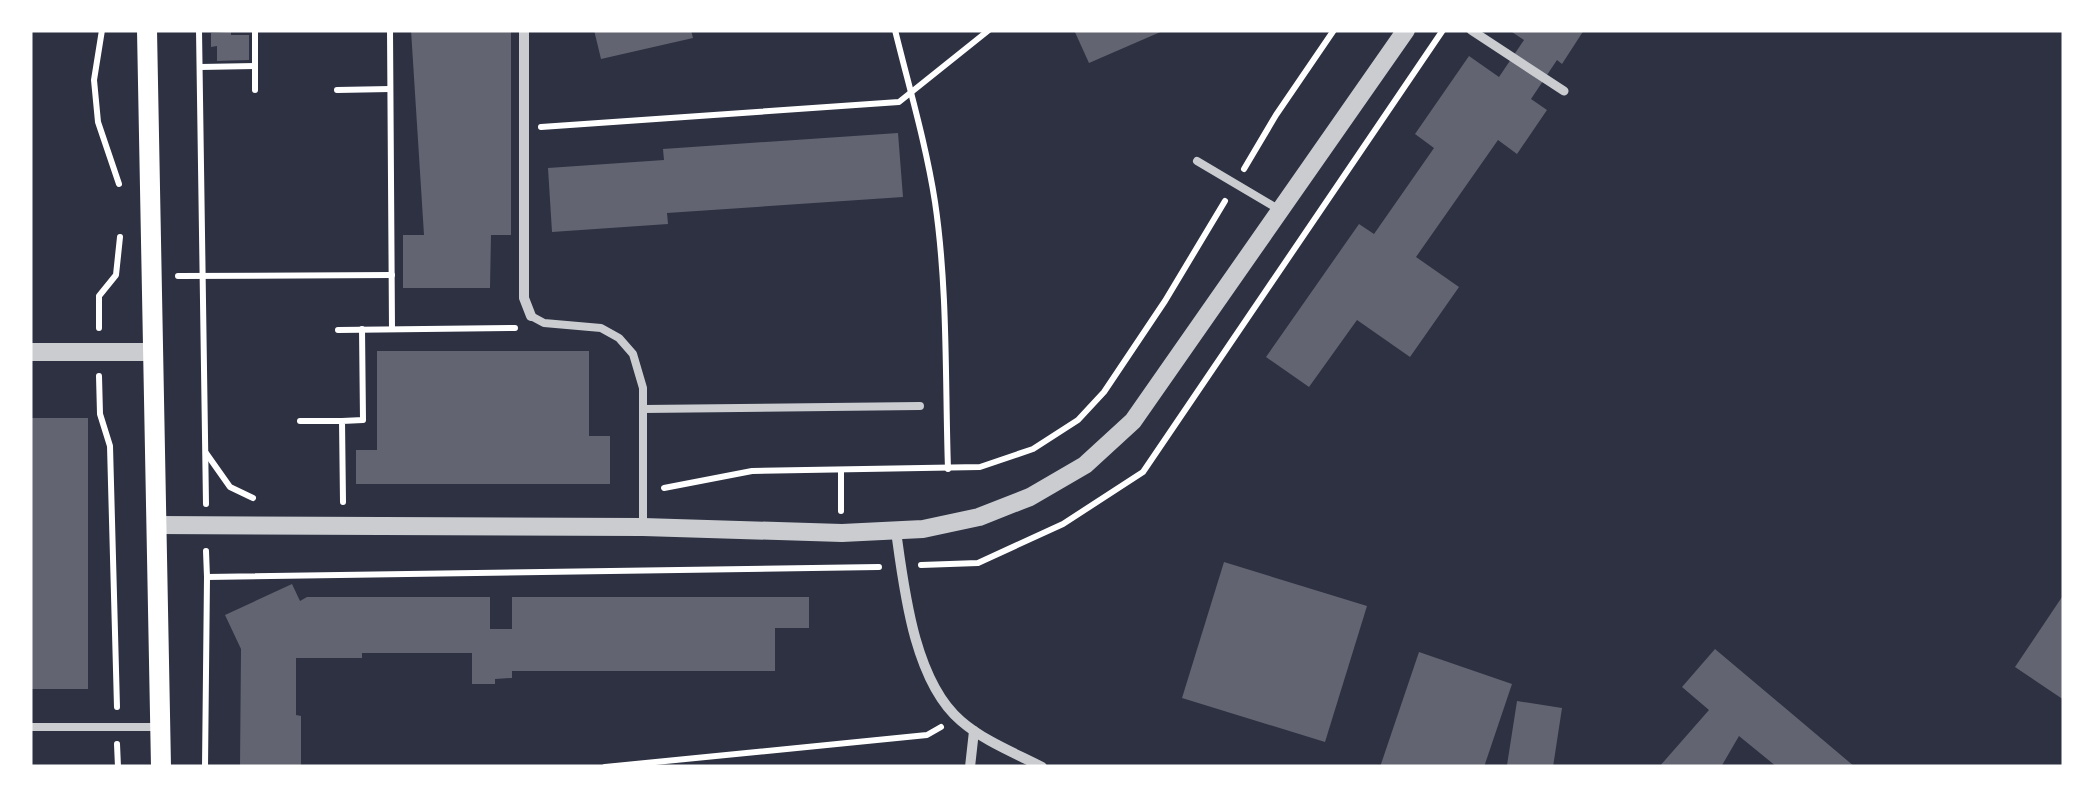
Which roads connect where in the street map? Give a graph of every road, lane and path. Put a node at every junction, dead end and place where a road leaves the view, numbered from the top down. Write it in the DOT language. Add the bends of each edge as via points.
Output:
graph roads {
  1 [pos="102,30"];
  2 [pos="147,30"];
  3 [pos="199,30"];
  4 [pos="255,30"];
  5 [pos="390,30"];
  6 [pos="524,30"];
  7 [pos="894,30"];
  8 [pos="989,30"];
  9 [pos="1334,30"];
  10 [pos="1406,30"];
  11 [pos="1471,30"];
  12 [pos="200,66"];
  13 [pos="255,66"];
  14 [pos="390,89"];
  15 [pos="255,90"];
  16 [pos="336,90"];
  17 [pos="1564,90"];
  18 [pos="911,93"];
  19 [pos="524,128"];
  20 [pos="1196,162"];
  21 [pos="1236,182"];
  22 [pos="120,194"];
  23 [pos="1282,211"];
  24 [pos="120,224"];
  25 [pos="392,274"];
  26 [pos="203,276"];
  27 [pos="99,296"];
  28 [pos="527,320"];
  29 [pos="392,329"];
  30 [pos="338,330"];
  31 [pos="362,330"];
  32 [pos="30,352"];
  33 [pos="153,352"];
  34 [pos="99,388"];
  35 [pos="920,406"];
  36 [pos="643,409"];
  37 [pos="300,421"];
  38 [pos="342,421"];
  39 [pos="205,452"];
  40 [pos="948,470"];
  41 [pos="643,492"];
  42 [pos="259,500"];
  43 [pos="325,503"];
  44 [pos="156,526"];
  45 [pos="206,526"];
  46 [pos="643,527"];
  47 [pos="896,532"];
  48 [pos="901,566"];
  49 [pos="207,576"];
  50 [pos="957,718"];
  51 [pos="30,727"];
  52 [pos="117,727"];
  53 [pos="160,727"];
  54 [pos="974,731"];
  55 [pos="118,767"];
  56 [pos="161,767"];
  57 [pos="204,767"];
  58 [pos="606,767"];
  59 [pos="970,767"];
  60 [pos="1042,767"];
  1 -- 22 [label="path" via="94,80 98,122"];
  2 -- 33 [label="main road"];
  3 -- 12 [label="path"];
  4 -- 13 [label="path"];
  5 -- 14 [label="path"];
  6 -- 19 [label="street"];
  7 -- 18 [label="path"];
  8 -- 18 [label="path"];
  9 -- 21 [label="path"];
  10 -- 23 [label="street"];
  11 -- 17 [label="street"];
  12 -- 13 [label="path"];
  12 -- 26 [label="path"];
  13 -- 15 [label="path"];
  14 -- 16 [label="path"];
  14 -- 25 [label="path"];
  18 -- 19 [label="path" via="899,102"];
  18 -- 40 [label="path" via="940,247"];
  19 -- 28 [label="street"];
  20 -- 21 [label="lane"];
  21 -- 23 [label="lane"];
  21 -- 40 [label="path" via="1166,301 1078,420 1006,460"];
  23 -- 47 [label="street" via="1133,422 1084,466 1006,508"];
  24 -- 27 [label="path" via="116,275"];
  25 -- 26 [label="path"];
  25 -- 29 [label="path"];
  26 -- 39 [label="path"];
  28 -- 29 [label="path" via="519,328"];
  28 -- 36 [label="lane" via="594,326 619,338 640,366"];
  29 -- 31 [label="path"];
  30 -- 31 [label="path"];
  31 -- 38 [label="path" via="363,420"];
  32 -- 33 [label="street"];
  33 -- 44 [label="main road"];
  34 -- 52 [label="path" via="110,446"];
  35 -- 36 [label="lane"];
  36 -- 41 [label="lane"];
  37 -- 38 [label="path"];
  38 -- 43 [label="path" via="343,503"];
  39 -- 42 [label="path" via="230,486"];
  39 -- 45 [label="path"];
  40 -- 41 [label="path" via="752,471"];
  41 -- 46 [label="lane"];
  44 -- 45 [label="street"];
  44 -- 53 [label="main road"];
  45 -- 46 [label="street"];
  45 -- 49 [label="path"];
  46 -- 47 [label="street"];
  47 -- 48 [label="street"];
  48 -- 49 [label="path"];
  48 -- 50 [label="street" via="925,666"];
  49 -- 57 [label="path"];
  50 -- 54 [label="street"];
  50 -- 58 [label="path" via="926,735"];
  51 -- 52 [label="lane"];
  52 -- 53 [label="lane"];
  52 -- 55 [label="path"];
  53 -- 56 [label="main road"];
  54 -- 59 [label="street"];
  54 -- 60 [label="street"];
}
